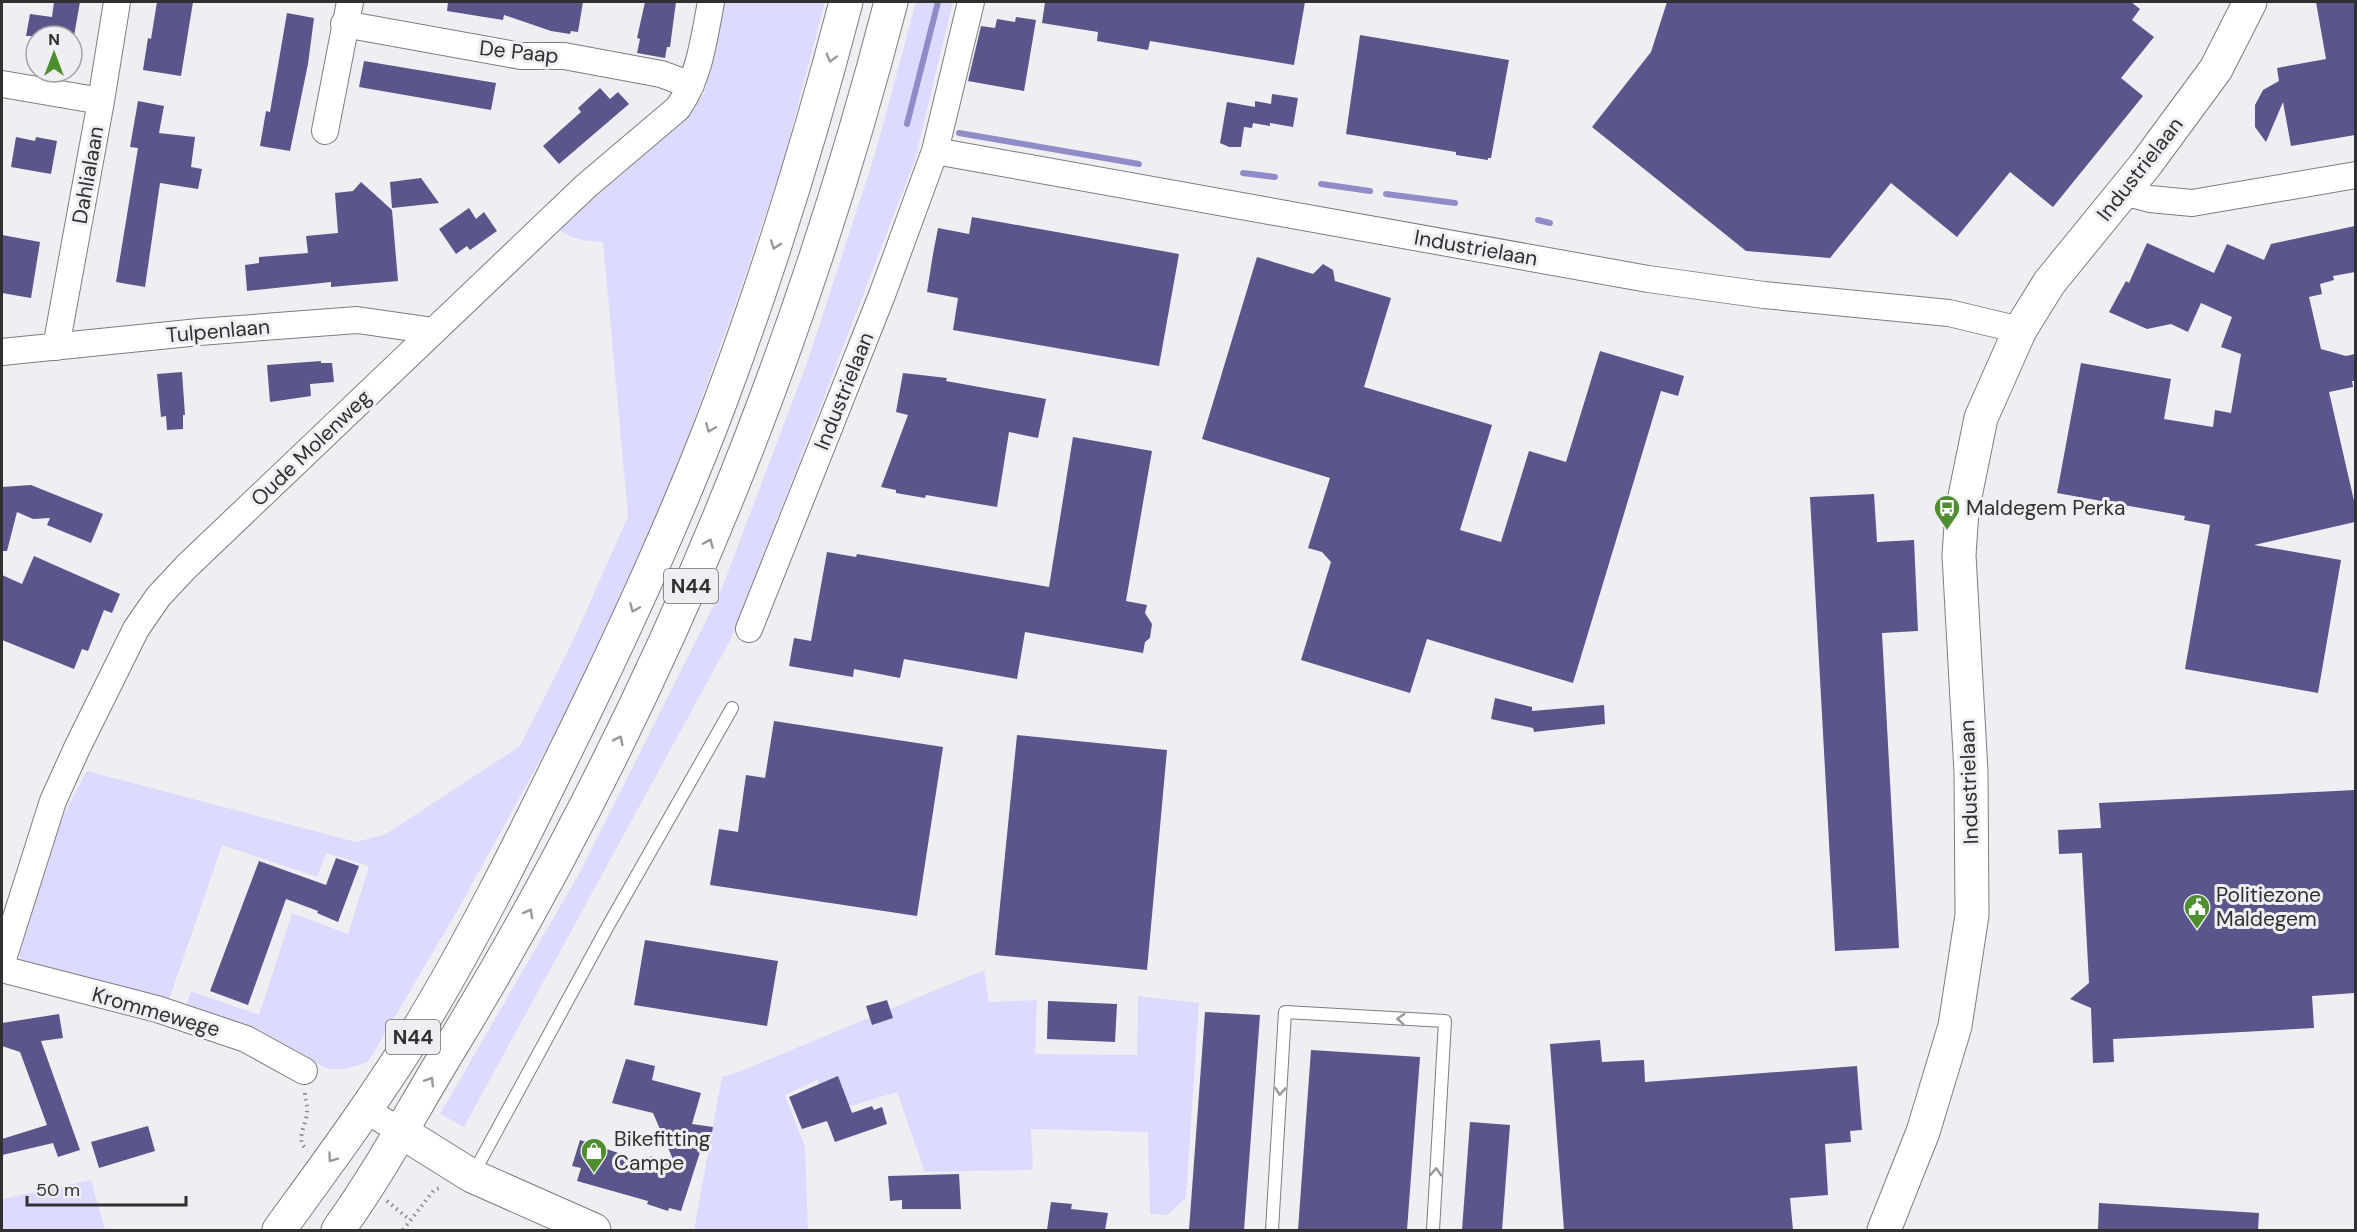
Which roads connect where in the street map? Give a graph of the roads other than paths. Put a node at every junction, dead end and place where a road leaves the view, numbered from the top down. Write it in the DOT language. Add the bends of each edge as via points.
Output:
graph roads {
  1 [pos="117,2"];
  2 [pos="711,2"];
  3 [pos="846,2"];
  4 [pos="891,2"];
  5 [pos="971,2"];
  6 [pos="2250,2"];
  7 [pos="347,13"];
  8 [pos="2,84"];
  9 [pos="691,85"];
  10 [pos="101,101"];
  11 [pos="325,131"];
  12 [pos="935,151"];
  13 [pos="2355,175"];
  14 [pos="2123,192"];
  15 [pos="2020,330"];
  16 [pos="434,331"];
  17 [pos="56,347"];
  18 [pos="2,352"];
  19 [pos="749,629"];
  20 [pos="732,708"];
  21 [pos="2,962"];
  22 [pos="2,969"];
  23 [pos="304,1071"];
  24 [pos="366,1110"];
  25 [pos="400,1131"];
  26 [pos="472,1176"];
  27 [pos="279,1230"];
  28 [pos="338,1230"];
  29 [pos="594,1230"];
  30 [pos="1272,1230"];
  31 [pos="1433,1230"];
  32 [pos="1884,1230"];
  1 -- 10 [label="street, Dahlialaan"];
  2 -- 9 [label="street, Oude Molenweg"];
  3 -- 24 [label="main road, N44, one-way" via="807,148 750,320 657,554 510,865 420,1026"];
  25 -- 4 [label="main road, N44, one-way" via="545,884 618,744 699,568 761,414 822,242"];
  5 -- 12 [label="street, Industrielaan"];
  6 -- 14 [label="main road, Industrielaan" via="2216,69"];
  7 -- 9 [label="street, De Paap" via="522,56 564,56 661,74"];
  7 -- 11 [label="street, De Paap"];
  8 -- 10 [label="street"];
  9 -- 16 [label="street, Oude Molenweg" via="678,108 586,186"];
  10 -- 17 [label="street, Dahlialaan"];
  12 -- 15 [label="street, Industrielaan" via="1648,279 1950,313"];
  12 -- 19 [label="street, Industrielaan"];
  13 -- 14 [label="street" via="2192,203"];
  14 -- 15 [label="main road, Industrielaan" via="2049,283"];
  15 -- 32 [label="main road, Industrielaan" via="1981,418 1962,511 1959,555 1971,772 1972,915 1964,970 1955,1026 1923,1132"];
  16 -- 17 [label="street, Tulpenlaan" via="357,320"];
  16 -- 21 [label="street, Oude Molenweg" via="186,567 136,628 53,801"];
  17 -- 18 [label="street, Tulpenlaan"];
  20 -- 26 [label="lane"];
  22 -- 23 [label="street, Krommewege" via="157,1009 246,1039"];
  24 -- 25 [label="street"];
  24 -- 27 [label="main road, N44, one-way"];
  25 -- 26 [label="main road"];
  25 -- 28 [label="main road, N44" via="368,1189"];
  26 -- 29 [label="main road"];
  31 -- 30 [label="lane, one-way" via="1445,1022 1285,1012"];
}
